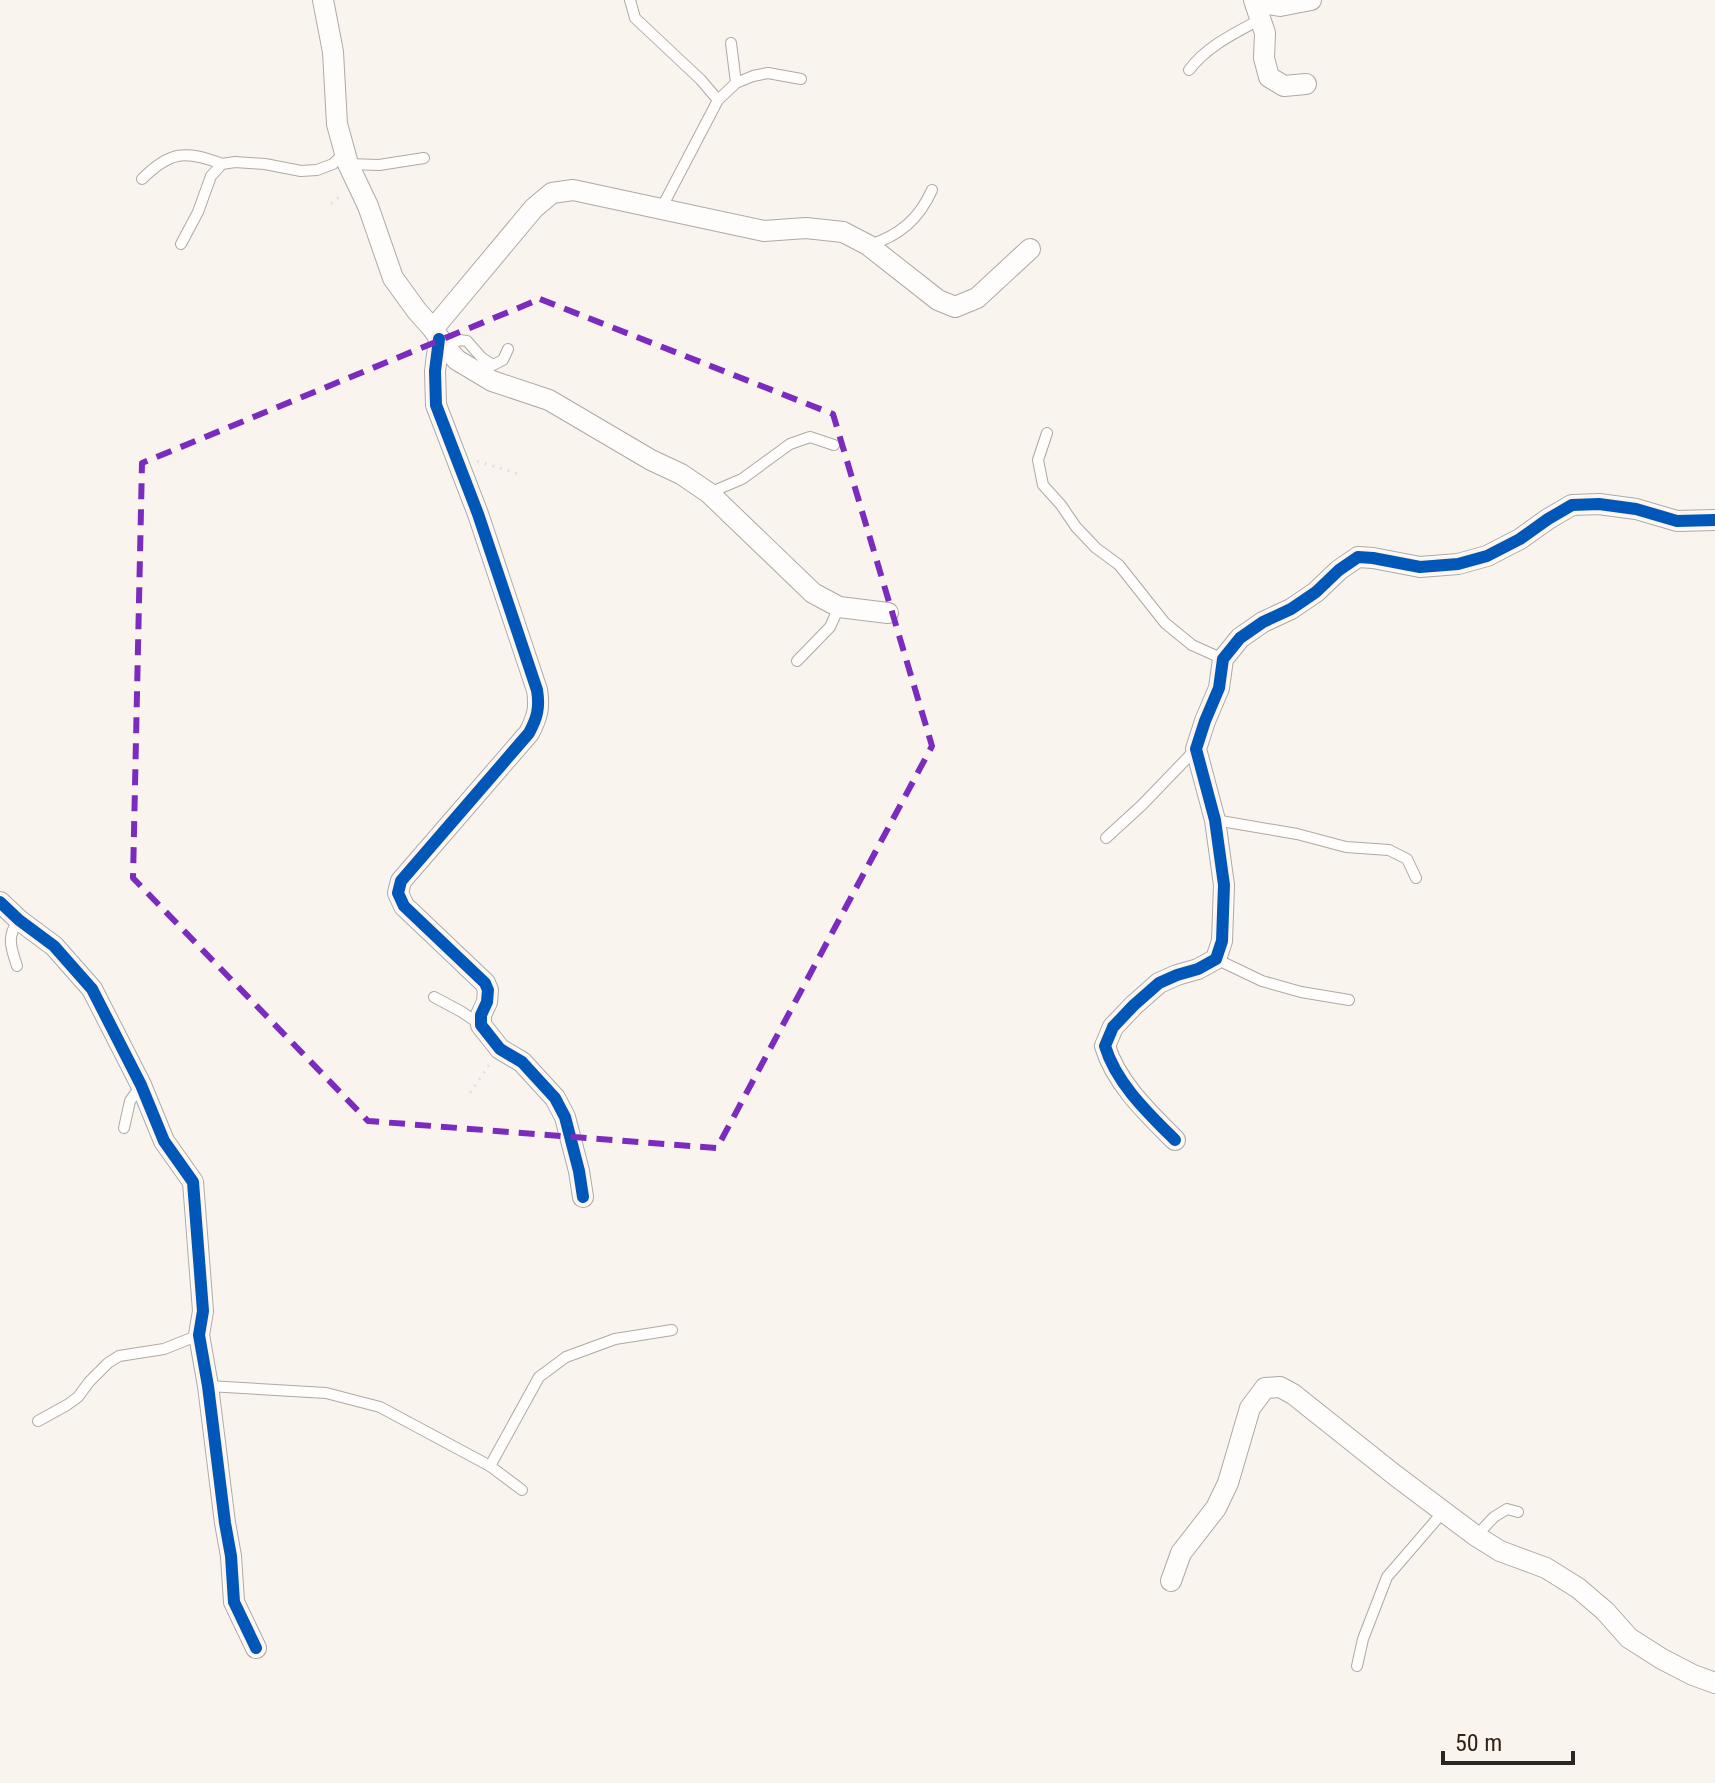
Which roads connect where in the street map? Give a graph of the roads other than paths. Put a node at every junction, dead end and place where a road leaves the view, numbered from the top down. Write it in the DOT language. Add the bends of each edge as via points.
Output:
graph roads {
  1 [pos="323,0"];
  2 [pos="630,0"];
  3 [pos="1311,0"];
  4 [pos="1257,7"];
  5 [pos="731,43"];
  6 [pos="1189,70"];
  7 [pos="801,79"];
  8 [pos="736,83"];
  9 [pos="1306,84"];
  10 [pos="718,100"];
  11 [pos="347,158"];
  12 [pos="424,158"];
  13 [pos="222,164"];
  14 [pos="142,179"];
  15 [pos="932,190"];
  16 [pos="661,209"];
  17 [pos="181,244"];
  18 [pos="868,245"];
  19 [pos="1030,249"];
  20 [pos="440,338"];
  21 [pos="508,349"];
  22 [pos="1047,433"];
  23 [pos="834,445"];
  24 [pos="709,493"];
  25 [pos="1715,520"];
  26 [pos="839,607"];
  27 [pos="888,613"];
  28 [pos="1223,659"];
  29 [pos="797,661"];
  30 [pos="1196,749"];
  31 [pos="1215,820"];
  32 [pos="1106,838"];
  33 [pos="1416,878"];
  34 [pos="0,902"];
  35 [pos="19,920"];
  36 [pos="1216,959"];
  37 [pos="17,966"];
  38 [pos="434,997"];
  39 [pos="1349,1000"];
  40 [pos="481,1025"];
  41 [pos="141,1085"];
  42 [pos="124,1128"];
  43 [pos="1175,1140"];
  44 [pos="583,1197"];
  45 [pos="672,1330"];
  46 [pos="199,1335"];
  47 [pos="208,1386"];
  48 [pos="38,1421"];
  49 [pos="490,1466"];
  50 [pos="522,1490"];
  51 [pos="1443,1512"];
  52 [pos="1518,1512"];
  53 [pos="1476,1536"];
  54 [pos="1171,1581"];
  55 [pos="256,1648"];
  56 [pos="1357,1666"];
  57 [pos="1715,1683"];
  1 -- 11 [label="street" via="333,52 337,124"];
  2 -- 10 [label="lane" via="635,18"];
  3 -- 4 [label="street"];
  4 -- 6 [label="lane"];
  4 -- 9 [label="street" via="1269,77 1284,86"];
  5 -- 8 [label="lane"];
  7 -- 8 [label="lane" via="768,73"];
  8 -- 10 [label="lane"];
  10 -- 16 [label="lane"];
  11 -- 12 [label="lane" via="379,165"];
  11 -- 13 [label="lane" via="301,171"];
  11 -- 20 [label="street" via="393,278"];
  13 -- 14 [label="lane" via="170,157"];
  13 -- 17 [label="lane" via="211,176"];
  15 -- 18 [label="lane" via="908,225 889,239"];
  16 -- 18 [label="street" via="764,231 843,232"];
  16 -- 20 [label="street" via="573,190 552,193 474,278"];
  18 -- 19 [label="street" via="938,300 955,307 977,298"];
  20 -- 21 [label="lane" via="467,341 493,365"];
  20 -- 24 [label="street" via="457,360 492,381 549,400"];
  20 -- 40 [label="street" via="436,405 540,705 529,733 401,881 398,893 404,906 485,983"];
  22 -- 28 [label="lane" via="1038,460 1043,485 1165,623 1192,645"];
  23 -- 24 [label="lane" via="810,437 790,444 742,479"];
  24 -- 26 [label="street" via="813,593"];
  25 -- 28 [label="street" via="1677,521 1636,509 1572,505 1520,539 1458,564 1420,567 1358,557 1316,592 1240,638"];
  26 -- 27 [label="street"];
  26 -- 29 [label="lane" via="830,627"];
  28 -- 30 [label="street" via="1219,688"];
  30 -- 31 [label="street"];
  30 -- 32 [label="lane"];
  31 -- 33 [label="lane" via="1346,847 1389,850 1407,859"];
  31 -- 36 [label="street" via="1224,885 1222,941"];
  34 -- 35 [label="street"];
  35 -- 37 [label="lane" via="10,942"];
  35 -- 41 [label="street" via="54,946 92,989"];
  36 -- 39 [label="lane" via="1262,981"];
  36 -- 43 [label="street" via="1159,983 1113,1027 1105,1046 1130,1091"];
  38 -- 40 [label="lane"];
  40 -- 44 [label="street" via="555,1098 565,1117"];
  41 -- 42 [label="lane" via="130,1101"];
  41 -- 46 [label="street" via="164,1141 193,1182 203,1311"];
  45 -- 49 [label="lane" via="615,1339 566,1357 539,1377"];
  46 -- 47 [label="street"];
  46 -- 48 [label="lane" via="164,1349 119,1356 78,1397"];
  47 -- 49 [label="lane" via="326,1393 380,1407"];
  47 -- 55 [label="street" via="234,1602"];
  49 -- 50 [label="lane"];
  51 -- 53 [label="street"];
  51 -- 54 [label="street" via="1293,1394 1280,1387 1265,1388 1250,1408 1216,1508 1181,1553"];
  51 -- 56 [label="lane" via="1387,1577"];
  52 -- 53 [label="lane" via="1507,1509"];
  53 -- 57 [label="street" via="1546,1568 1578,1588 1629,1638"];
}
